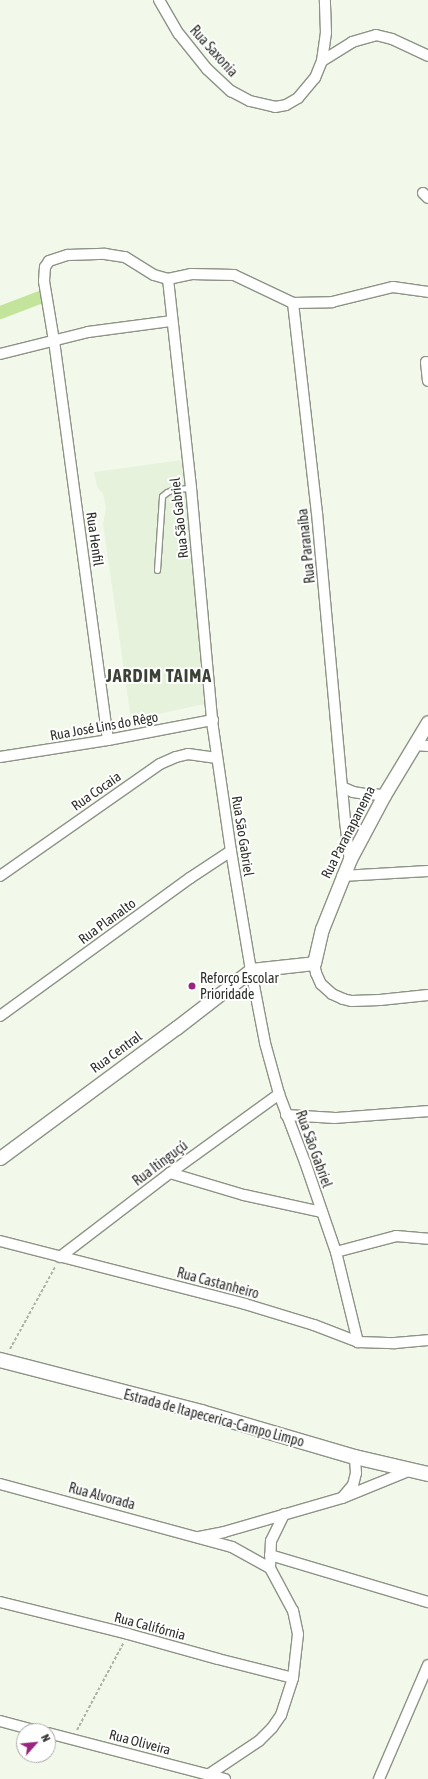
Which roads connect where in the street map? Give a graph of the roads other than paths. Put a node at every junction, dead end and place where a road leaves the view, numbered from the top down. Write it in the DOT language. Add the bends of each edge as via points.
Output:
graph roads {
  1 [pos="159,0"];
  2 [pos="325,0"];
  3 [pos="428,56"];
  4 [pos="322,61"];
  5 [pos="168,279"];
  6 [pos="428,292"];
  7 [pos="293,303"];
  8 [pos="172,321"];
  9 [pos="54,341"];
  10 [pos="0,354"];
  11 [pos="426,362"];
  12 [pos="428,381"];
  13 [pos="191,488"];
  14 [pos="157,570"];
  15 [pos="213,720"];
  16 [pos="428,722"];
  17 [pos="108,740"];
  18 [pos="422,745"];
  19 [pos="0,757"];
  20 [pos="218,758"];
  21 [pos="342,787"];
  22 [pos="384,794"];
  23 [pos="230,851"];
  24 [pos="350,860"];
  25 [pos="428,871"];
  26 [pos="0,876"];
  27 [pos="342,876"];
  28 [pos="314,963"];
  29 [pos="251,970"];
  30 [pos="428,995"];
  31 [pos="0,1016"];
  32 [pos="279,1094"];
  33 [pos="428,1111"];
  34 [pos="286,1116"];
  35 [pos="0,1158"];
  36 [pos="170,1173"];
  37 [pos="322,1212"];
  38 [pos="428,1239"];
  39 [pos="0,1241"];
  40 [pos="336,1252"];
  41 [pos="60,1257"];
  42 [pos="428,1340"];
  43 [pos="358,1342"];
  44 [pos="1,1361"];
  45 [pos="355,1457"];
  46 [pos="410,1470"];
  47 [pos="428,1474"];
  48 [pos="0,1484"];
  49 [pos="342,1498"];
  50 [pos="284,1514"];
  51 [pos="197,1537"];
  52 [pos="270,1555"];
  53 [pos="270,1568"];
  54 [pos="0,1602"];
  55 [pos="428,1602"];
  56 [pos="428,1665"];
  57 [pos="293,1678"];
  58 [pos="0,1721"];
  59 [pos="16,1725"];
  60 [pos="56,1736"];
  61 [pos="208,1775"];
  62 [pos="225,1779"];
  63 [pos="379,1779"];
  1 -- 4 [label="street, Rua Saxonia" via="179,34 207,69 231,91 250,101 276,107 286,105 298,98 312,82"];
  2 -- 4 [label="street, Rua Saxonia" via="326,33"];
  3 -- 4 [label="street" via="392,39 376,35 352,42"];
  5 -- 7 [label="street" via="191,274 234,275"];
  5 -- 8 [label="street, Rua São Gabriel"];
  5 -- 9 [label="street, Rua Henfil" via="154,276 125,257 105,254 68,255 49,261 45,266 44,281"];
  6 -- 7 [label="street" via="393,287 332,302"];
  7 -- 21 [label="street, Rua Paranaíba" via="317,513"];
  8 -- 9 [label="street" via="88,332"];
  8 -- 13 [label="street, Rua São Gabriel"];
  9 -- 10 [label="street"];
  9 -- 17 [label="street, Rua Henfil"];
  11 -- 12 [label="street"];
  13 -- 14 [label="lane" via="174,489 162,496"];
  13 -- 15 [label="street, Rua São Gabriel"];
  15 -- 17 [label="street, Rua José Lins do Rêgo"];
  15 -- 20 [label="street, Rua São Gabriel"];
  16 -- 18 [label="street, Rua Paranapanema"];
  17 -- 19 [label="street, Rua José Lins do Rêgo"];
  18 -- 22 [label="street, Rua Paranapanema"];
  20 -- 23 [label="street, Rua São Gabriel"];
  20 -- 26 [label="street, Rua Cocaia" via="188,754 176,756 160,764"];
  21 -- 22 [label="street" via="365,794"];
  21 -- 24 [label="street, Rua Paranaíba"];
  22 -- 24 [label="street, Rua Paranapanema"];
  23 -- 29 [label="street, Rua São Gabriel"];
  23 -- 31 [label="street, Rua Planalto"];
  24 -- 27 [label="street, Rua Paranapanema"];
  25 -- 27 [label="street"];
  27 -- 28 [label="street, Rua Paranapanema" via="322,929"];
  28 -- 29 [label="street"];
  28 -- 30 [label="street" via="321,984 332,994 343,999 373,1000"];
  29 -- 32 [label="street, Rua São Gabriel" via="265,1043"];
  29 -- 35 [label="street, Rua Central"];
  32 -- 34 [label="street, Rua São Gabriel"];
  32 -- 36 [label="street, Rua Itinguçú"];
  33 -- 34 [label="street" via="335,1118"];
  34 -- 37 [label="street, Rua São Gabriel"];
  36 -- 37 [label="street" via="244,1195"];
  36 -- 41 [label="street, Rua Itinguçú"];
  37 -- 40 [label="street, Rua São Gabriel"];
  38 -- 40 [label="street" via="396,1236"];
  39 -- 41 [label="street, Rua Castanheiro"];
  40 -- 43 [label="street, Rua São Gabriel"];
  41 -- 43 [label="street, Rua Castanheiro" via="245,1304 314,1325"];
  42 -- 43 [label="street, Rua Castanheiro" via="395,1343"];
  44 -- 45 [label="main road, Estrada de Itapecerica-Campo Limpo" via="201,1412"];
  45 -- 46 [label="main road, Estrada de Itapecerica-Campo Limpo"];
  45 -- 49 [label="street" via="356,1472 353,1485"];
  46 -- 47 [label="main road, Estrada de Itapecerica-Campo Limpo"];
  46 -- 49 [label="street, Rua Alvorada"];
  48 -- 51 [label="street, Rua Alvorada"];
  49 -- 50 [label="street, Rua Alvorada"];
  50 -- 51 [label="street, Rua Alvorada" via="224,1532"];
  50 -- 52 [label="street" via="271,1541"];
  51 -- 53 [label="street, Rua Alvorada" via="232,1547"];
  52 -- 53 [label="street"];
  52 -- 55 [label="street"];
  53 -- 57 [label="street" via="294,1611 298,1634"];
  54 -- 57 [label="street, Rua Califórnia"];
  56 -- 63 [label="street"];
  57 -- 61 [label="street" via="280,1715 272,1728 259,1741"];
  58 -- 59 [label="street"];
  60 -- 61 [label="street, Rua Oliveira"];
  61 -- 62 [label="street, Rua Oliveira"];
}
